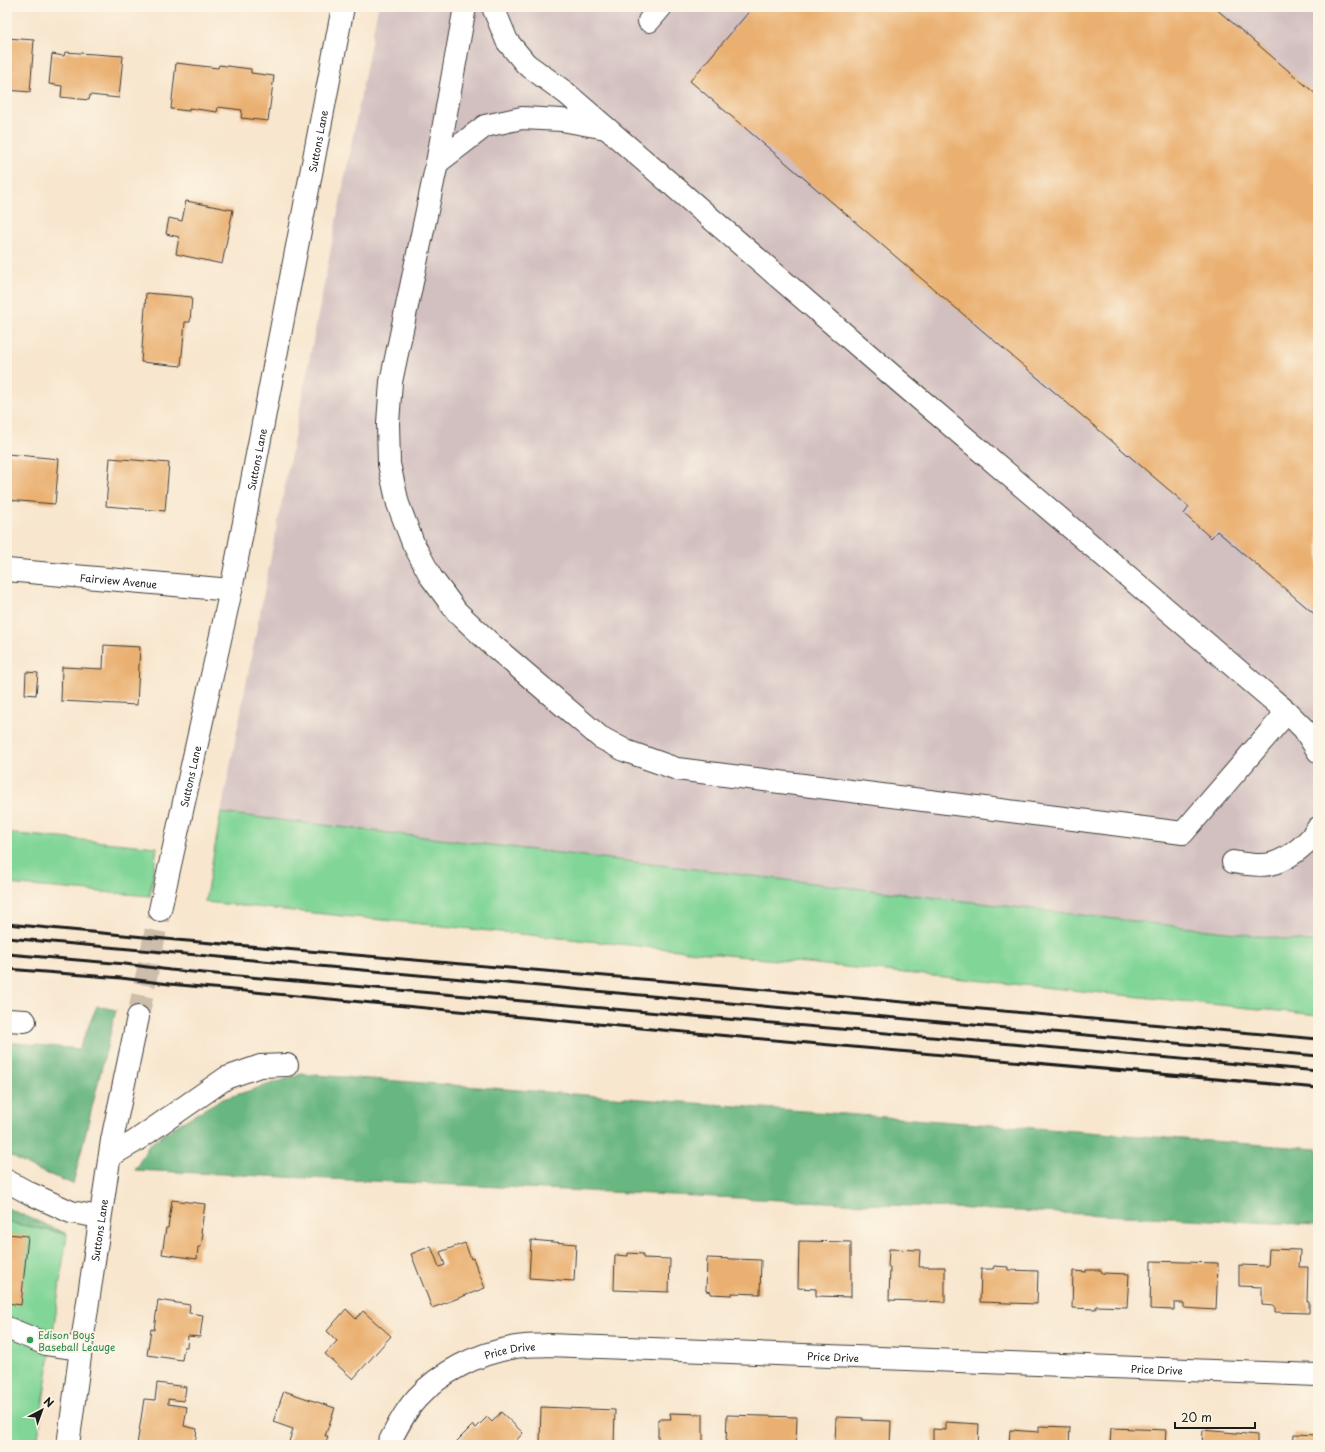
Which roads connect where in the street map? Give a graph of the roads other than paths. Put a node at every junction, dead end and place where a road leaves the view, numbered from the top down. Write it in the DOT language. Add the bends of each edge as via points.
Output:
graph roads {
  1 [pos="342,7"];
  2 [pos="465,7"];
  3 [pos="493,7"];
  4 [pos="606,128"];
  5 [pos="437,163"];
  6 [pos="7,570"];
  7 [pos="231,590"];
  8 [pos="1287,712"];
  9 [pos="1318,751"];
  10 [pos="1318,828"];
  11 [pos="1233,862"];
  12 [pos="160,910"];
  13 [pos="138,1017"];
  14 [pos="288,1065"];
  15 [pos="110,1156"];
  16 [pos="7,1181"];
  17 [pos="100,1217"];
  18 [pos="7,1328"];
  19 [pos="81,1349"];
  20 [pos="1318,1375"];
  21 [pos="68,1445"];
  22 [pos="388,1445"];
  1 -- 7 [label="street, Suttons Lane"];
  2 -- 5 [label="street"];
  3 -- 4 [label="street" via="507,41 526,64"];
  4 -- 5 [label="street" via="562,120 522,118 485,126"];
  4 -- 8 [label="street"];
  5 -- 8 [label="street" via="392,382 388,423 390,464 398,504 413,543 431,577 457,612 600,737 626,751 677,769 1183,833"];
  6 -- 7 [label="street, Fairview Avenue"];
  7 -- 12 [label="street, Suttons Lane"];
  8 -- 9 [label="street" via="1304,729"];
  10 -- 11 [label="street" via="1298,850 1273,864"];
  13 -- 15 [label="street, Suttons Lane"];
  14 -- 15 [label="street" via="260,1066 226,1078"];
  15 -- 17 [label="street, Suttons Lane"];
  16 -- 17 [label="street" via="71,1212"];
  17 -- 19 [label="street, Suttons Lane"];
  18 -- 19 [label="street" via="46,1344"];
  19 -- 21 [label="street, Suttons Lane"];
  20 -- 22 [label="street, Price Drive" via="548,1346 512,1348 477,1358 445,1374 417,1398 397,1426"];
}
